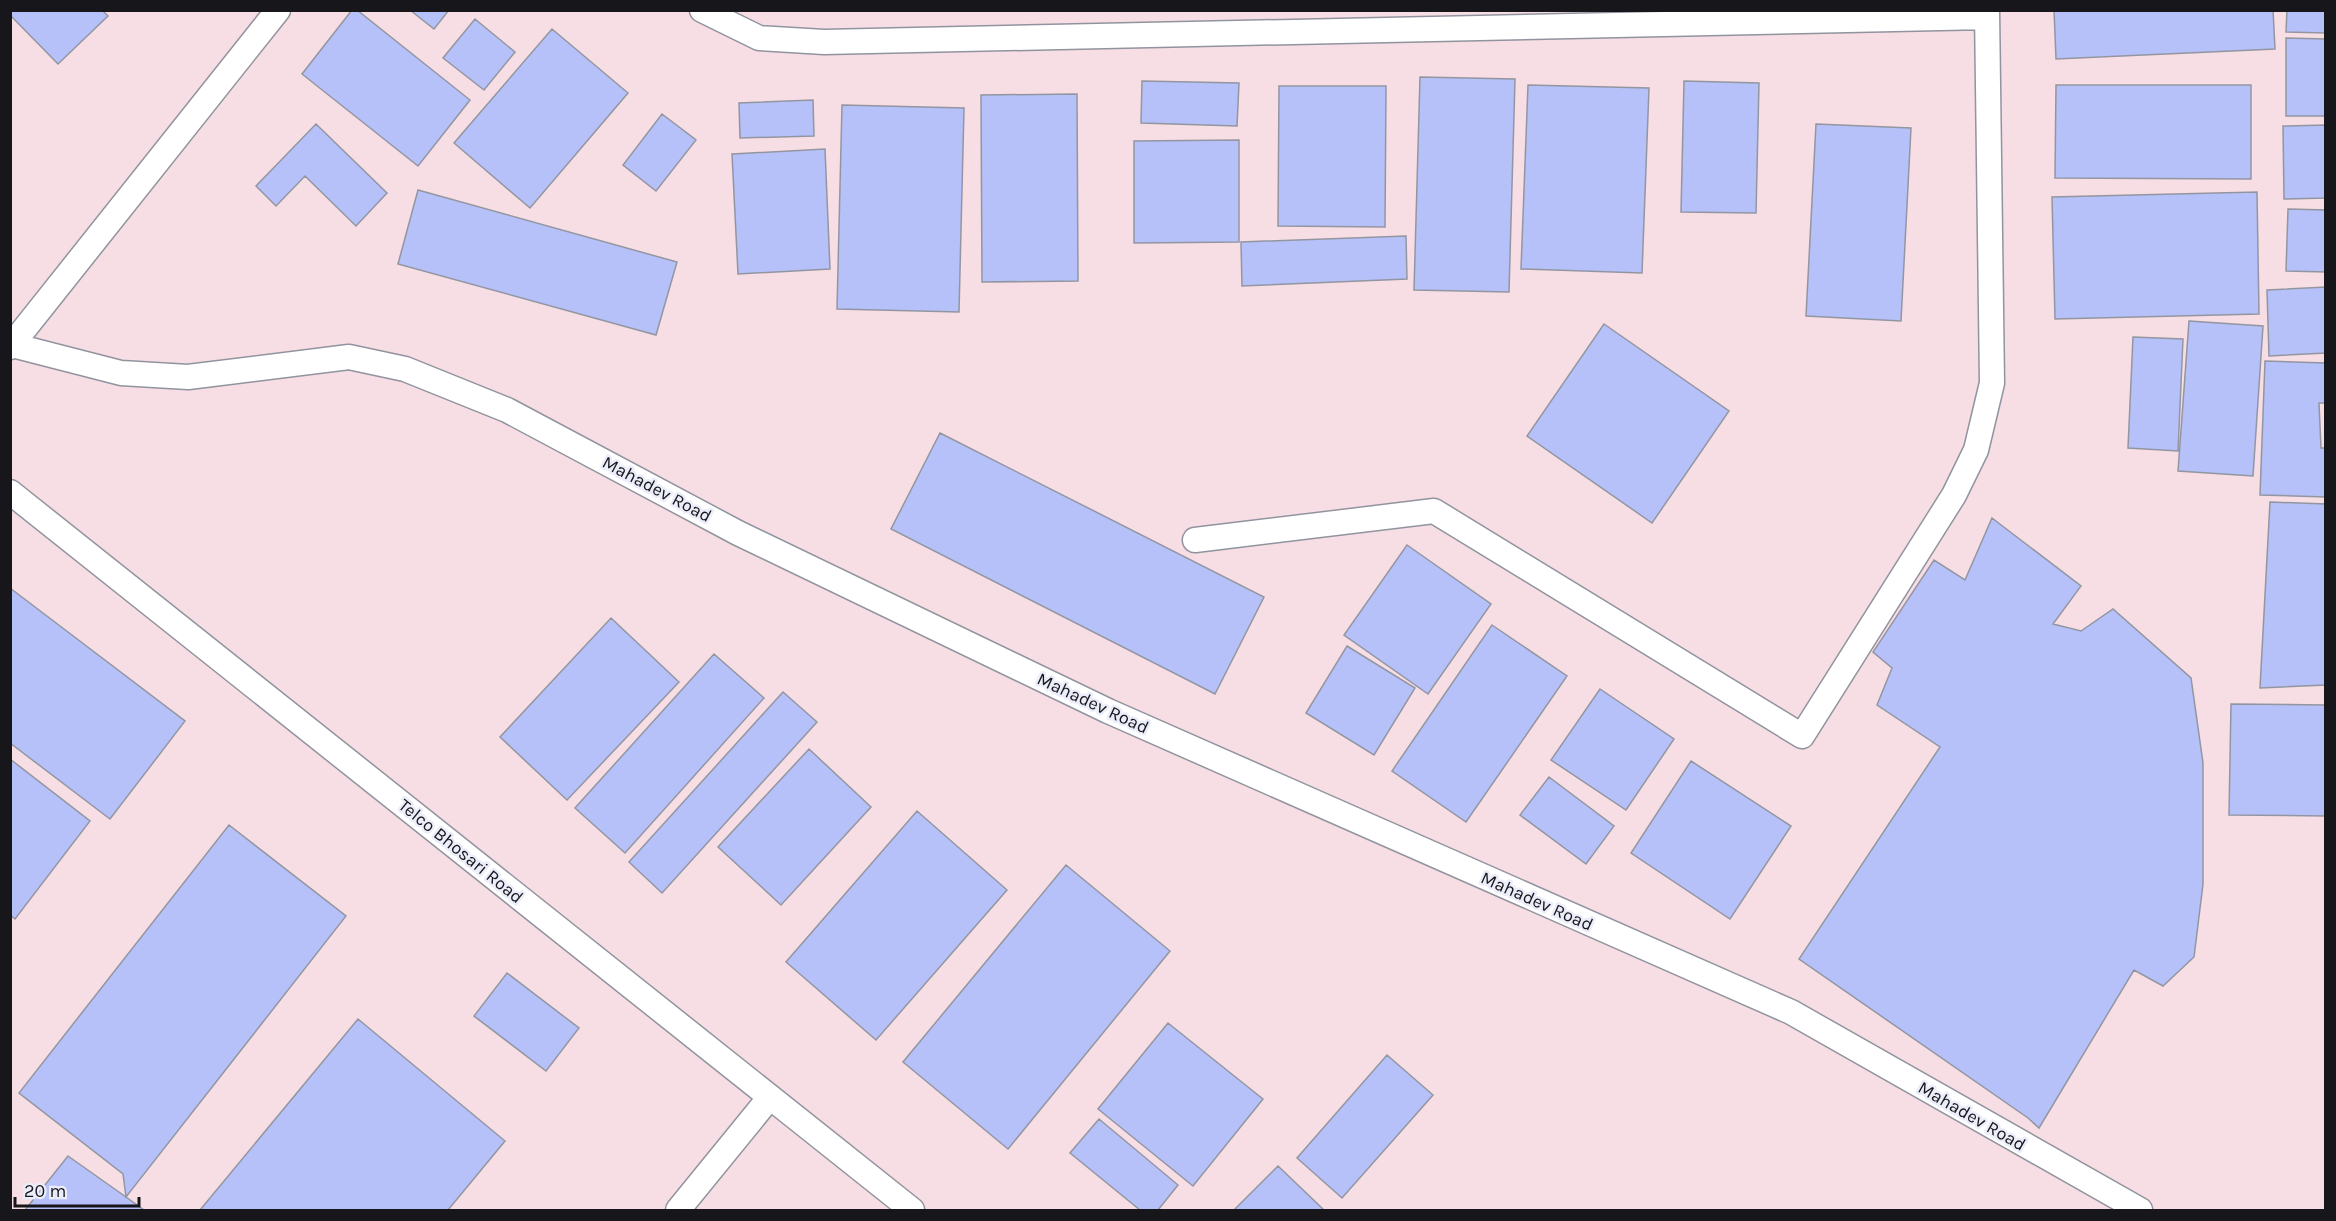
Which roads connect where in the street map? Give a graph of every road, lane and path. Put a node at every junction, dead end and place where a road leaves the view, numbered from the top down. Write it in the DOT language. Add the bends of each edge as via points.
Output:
graph roads {
  1 [pos="278,10"];
  2 [pos="702,10"];
  3 [pos="1987,14"];
  4 [pos="11,346"];
  5 [pos="10,492"];
  6 [pos="1195,540"];
  7 [pos="770,1097"];
  8 [pos="678,1210"];
  9 [pos="912,1210"];
  10 [pos="2140,1210"];
  1 -- 4 [label="lane"];
  2 -- 3 [label="lane" via="759,38 824,42"];
  3 -- 6 [label="lane" via="1992,382 1976,450 1954,495 1802,736 1434,512"];
  4 -- 10 [label="lane, Mahadev Road" via="121,373 188,377 349,357 405,369 507,410 738,533 1108,711 1791,1012"];
  5 -- 7 [label="lane, Telco Bhosari Road"];
  7 -- 8 [label="lane"];
  7 -- 9 [label="lane, Telco Bhosari Road"];
}
